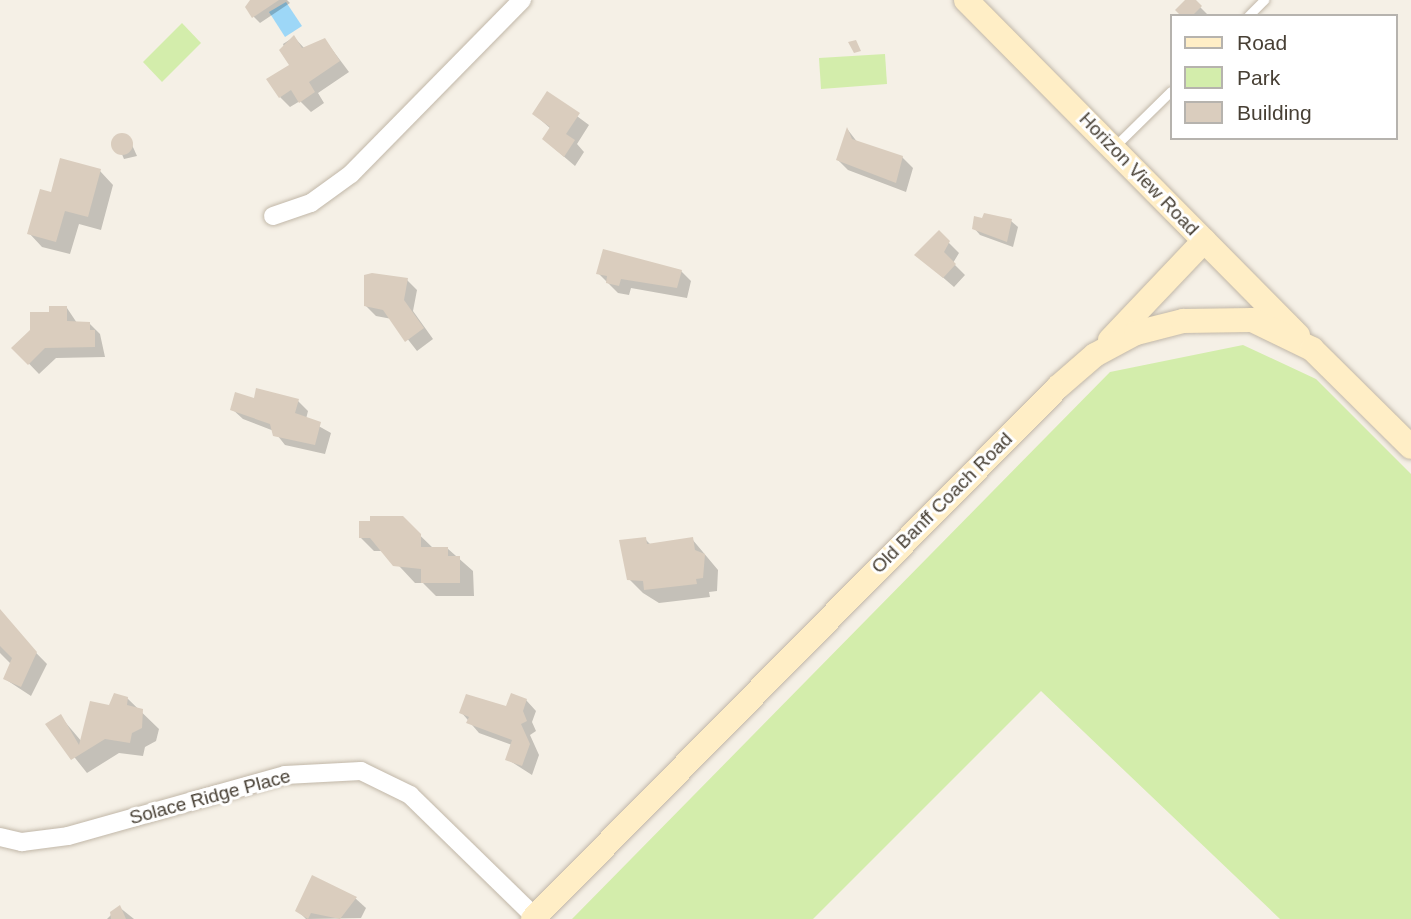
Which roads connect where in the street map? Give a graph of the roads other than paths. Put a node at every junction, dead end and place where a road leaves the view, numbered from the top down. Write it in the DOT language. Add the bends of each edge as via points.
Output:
graph roads {
  1 [pos="522,0"];
  2 [pos="966,0"];
  3 [pos="1264,0"];
  4 [pos="1250,14"];
  5 [pos="1170,92"];
  6 [pos="1114,147"];
  7 [pos="273,216"];
  8 [pos="1204,241"];
  9 [pos="1312,349"];
  10 [pos="1095,355"];
  11 [pos="1411,447"];
  12 [pos="0,837"];
  13 [pos="534,918"];
  1 -- 7 [label="street" via="351,174 311,203"];
  2 -- 6 [label="main road, Horizon View Road"];
  3 -- 4 [label="lane"];
  5 -- 6 [label="lane"];
  6 -- 8 [label="main road, Horizon View Road"];
  8 -- 9 [label="main road, Horizon View Road"];
  8 -- 10 [label="main road"];
  9 -- 10 [label="main road, Old Banff Coach Road" via="1252,320 1222,317 1136,333"];
  9 -- 11 [label="main road, Old Banff Coach Road"];
  10 -- 13 [label="main road, Old Banff Coach Road" via="1002,442"];
  12 -- 13 [label="street, Solace Ridge Place" via="22,842 68,836 285,775 361,771 410,795"];
}
